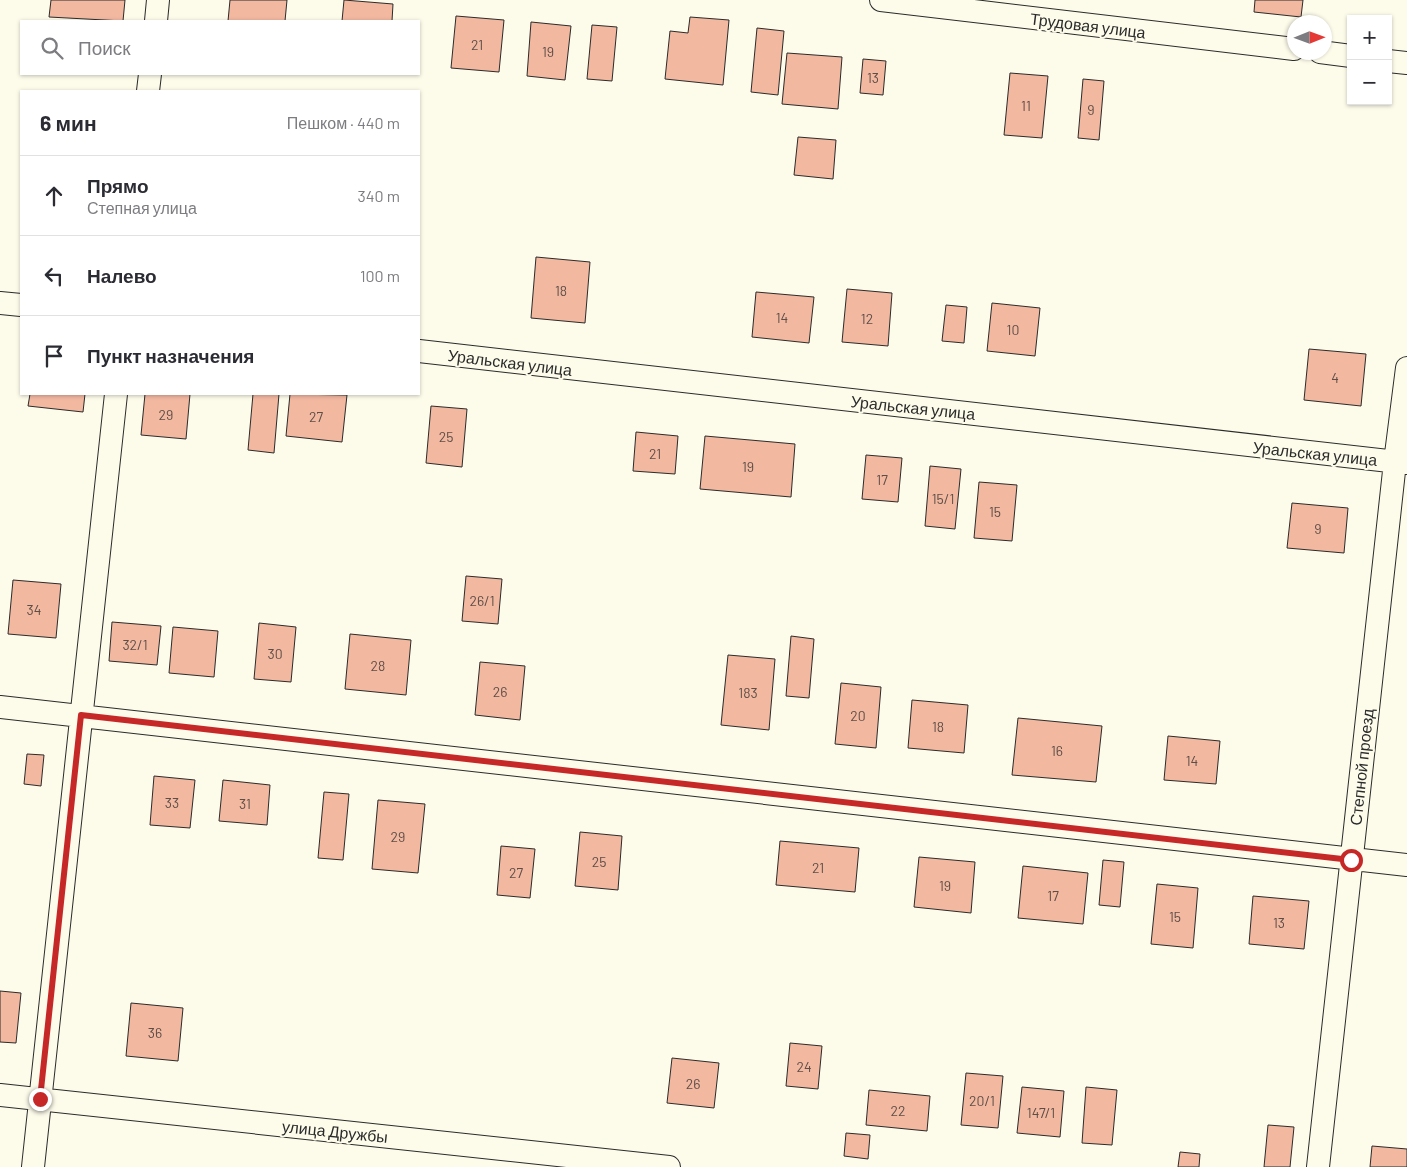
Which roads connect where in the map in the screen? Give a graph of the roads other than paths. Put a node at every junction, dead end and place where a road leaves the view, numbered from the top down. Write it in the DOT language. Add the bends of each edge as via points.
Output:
graph roads {
  1 [pos="158,0"];
  2 [pos="881,0"];
  3 [pos="156,20"];
  4 [pos="1287,48"];
  5 [pos="1332,54"];
  6 [pos="1347,55"];
  7 [pos="1392,61"];
  8 [pos="1407,63"];
  9 [pos="150,75"];
  10 [pos="148,90"];
  11 [pos="0,303"];
  12 [pos="20,305"];
  13 [pos="420,351"];
  14 [pos="1407,368"];
  15 [pos="116,395"];
  16 [pos="1401,462"];
  17 [pos="0,707"];
  18 [pos="81,715"];
  19 [pos="1351,860"];
  20 [pos="1407,865"];
  21 [pos="0,1095"];
  22 [pos="40,1099"];
  23 [pos="33,1167"];
  24 [pos="669,1167"];
  25 [pos="1318,1167"];
  1 -- 3 [label="street"];
  2 -- 4 [label="street, Трудовая улица"];
  5 -- 6 [label="street"];
  7 -- 8 [label="street"];
  9 -- 10 [label="street"];
  11 -- 12 [label="street"];
  13 -- 16 [label="street, Уральская улица"];
  14 -- 16 [label="street, Степной проезд"];
  15 -- 18 [label="street"];
  16 -- 19 [label="street, Степной проезд"];
  17 -- 18 [label="street"];
  18 -- 19 [label="street"];
  18 -- 22 [label="street"];
  19 -- 20 [label="street"];
  19 -- 25 [label="street, Степной проезд"];
  21 -- 22 [label="street, улица Дружбы"];
  22 -- 23 [label="street"];
  22 -- 24 [label="street, улица Дружбы"];
}
